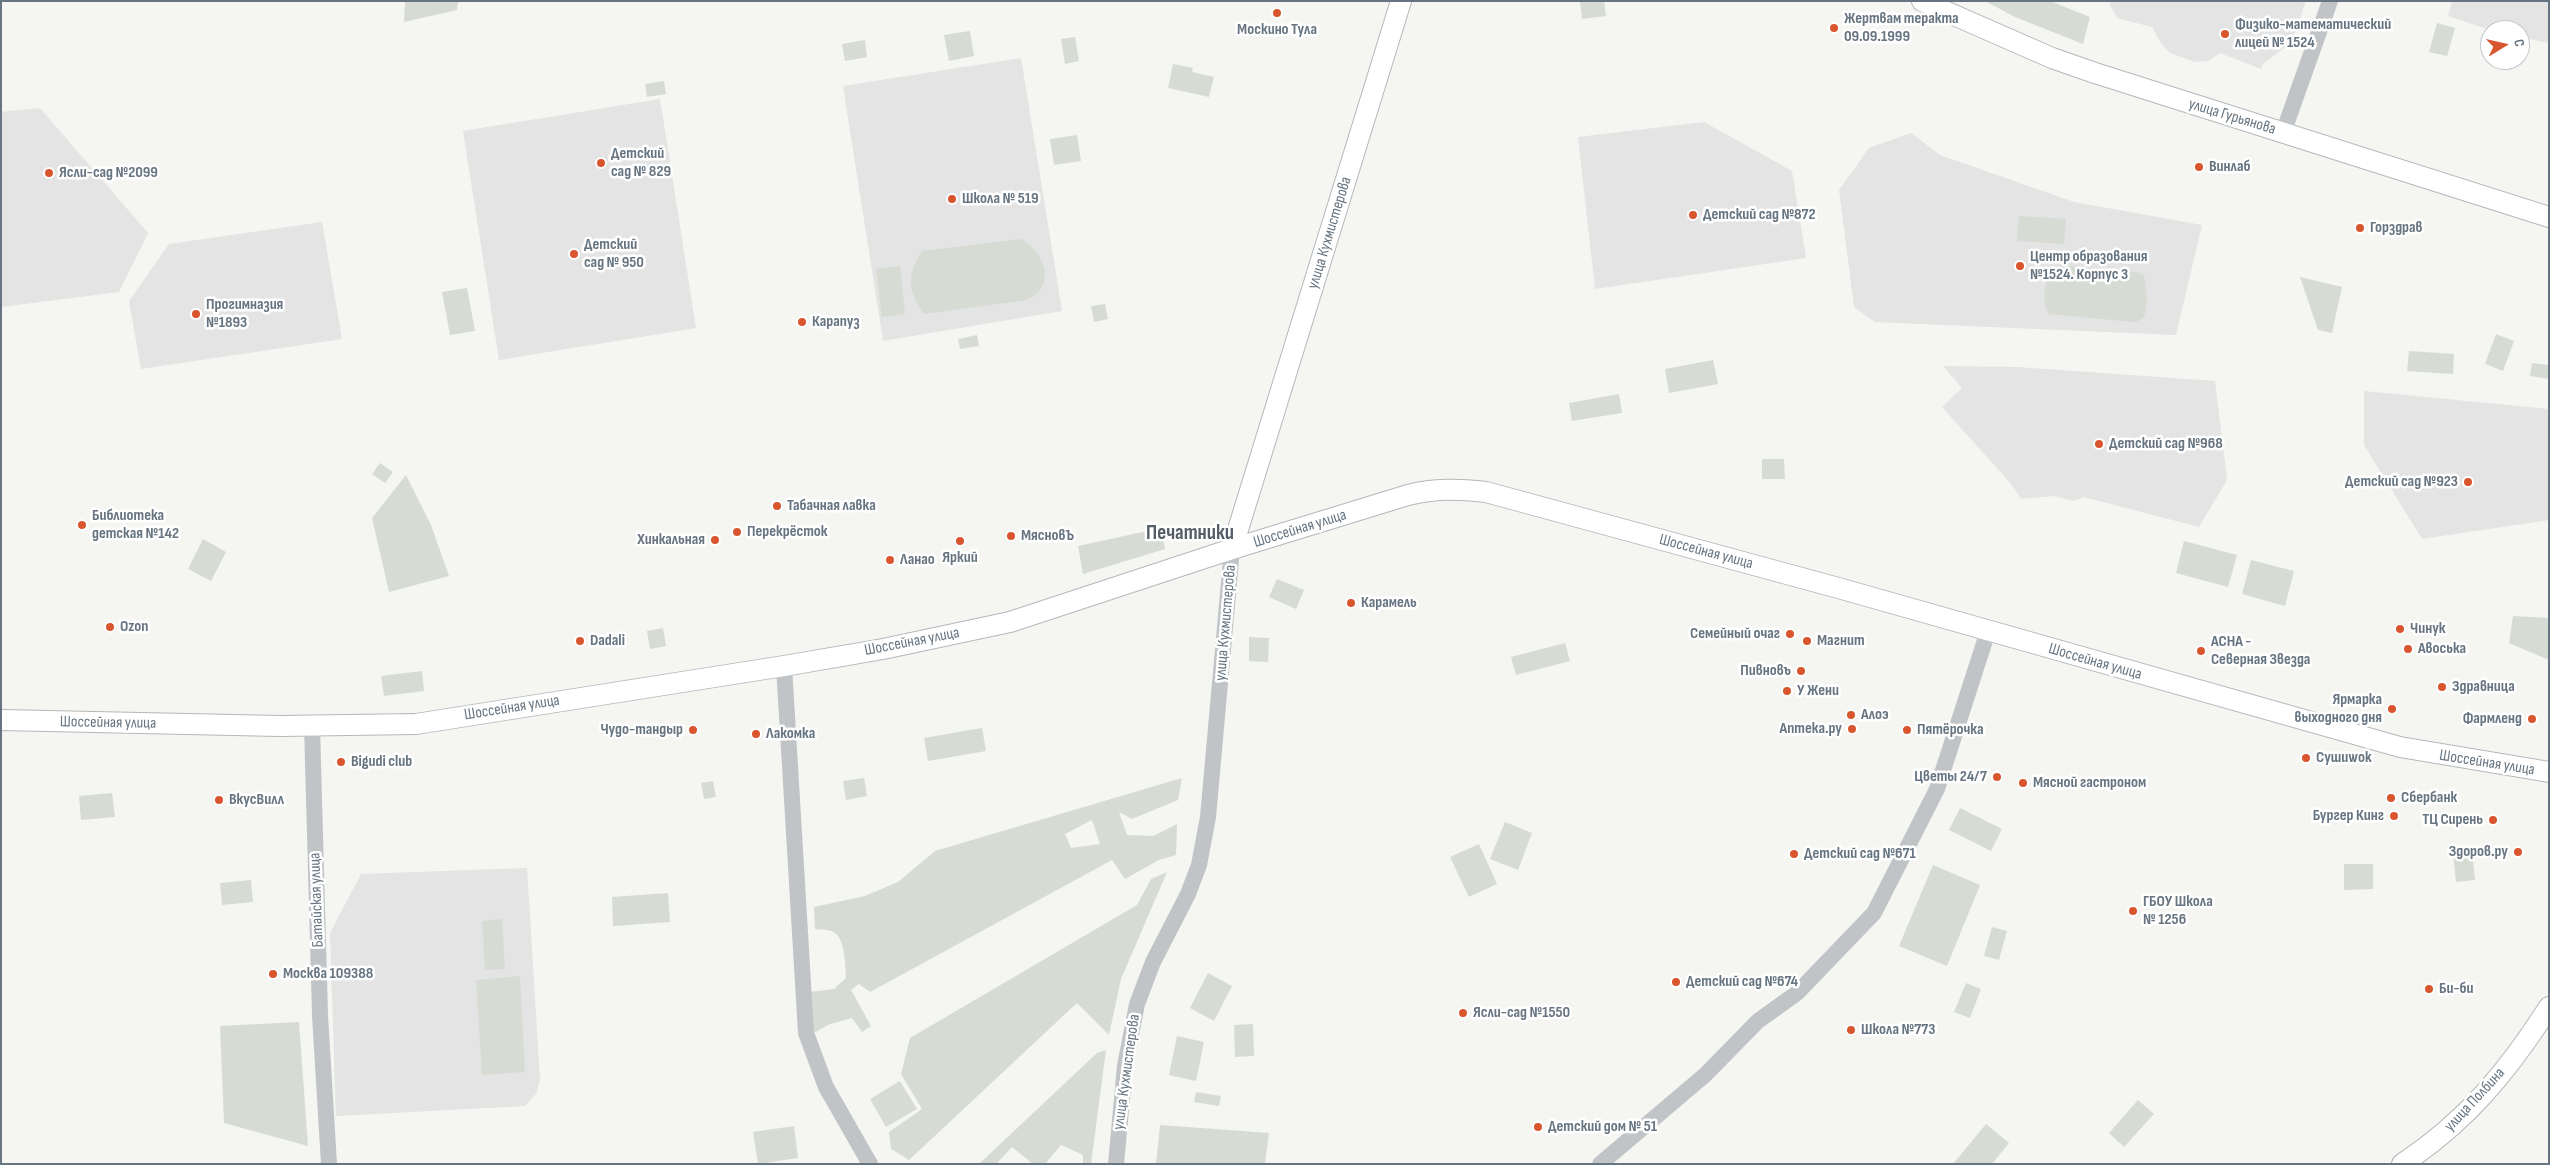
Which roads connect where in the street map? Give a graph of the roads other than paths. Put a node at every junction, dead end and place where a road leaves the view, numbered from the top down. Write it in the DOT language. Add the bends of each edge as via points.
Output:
graph roads {
  1 [pos="1401,1"];
  2 [pos="1922,1"];
  3 [pos="2330,1"];
  4 [pos="2283,133"];
  5 [pos="2549,217"];
  6 [pos="1232,549"];
  7 [pos="1988,631"];
  8 [pos="784,666"];
  9 [pos="1,720"];
  10 [pos="312,726"];
  11 [pos="2549,772"];
  12 [pos="2549,1007"];
  13 [pos="2543,1028"];
  14 [pos="328,1164"];
  15 [pos="870,1164"];
  16 [pos="1116,1164"];
  17 [pos="1600,1164"];
  18 [pos="2402,1164"];
  1 -- 6 [label="main road, улица Кухмистерова"];
  2 -- 4 [label="main road, улица Гурьянова" via="2095,74"];
  3 -- 4 [label="street"];
  4 -- 5 [label="main road, улица Гурьянова"];
  6 -- 7 [label="main road, Шоссейная улица" via="1430,489 1486,492"];
  6 -- 8 [label="main road, Шоссейная улица" via="1010,622"];
  6 -- 16 [label="street, улица Кухмистерова" via="1205,836 1188,894 1153,962 1138,1004 1126,1066"];
  7 -- 11 [label="main road, Шоссейная улица" via="2400,747"];
  7 -- 17 [label="street" via="1937,790 1874,913 1797,993 1758,1022 1705,1076"];
  8 -- 10 [label="main road, Шоссейная улица" via="416,724"];
  8 -- 15 [label="street" via="806,1032 826,1087"];
  9 -- 10 [label="main road, Шоссейная улица"];
  10 -- 14 [label="street, Батайская улица" via="320,1015"];
  12 -- 13 [label="main road"];
  13 -- 18 [label="main road, улица Полбина" via="2465,1116"];
}
